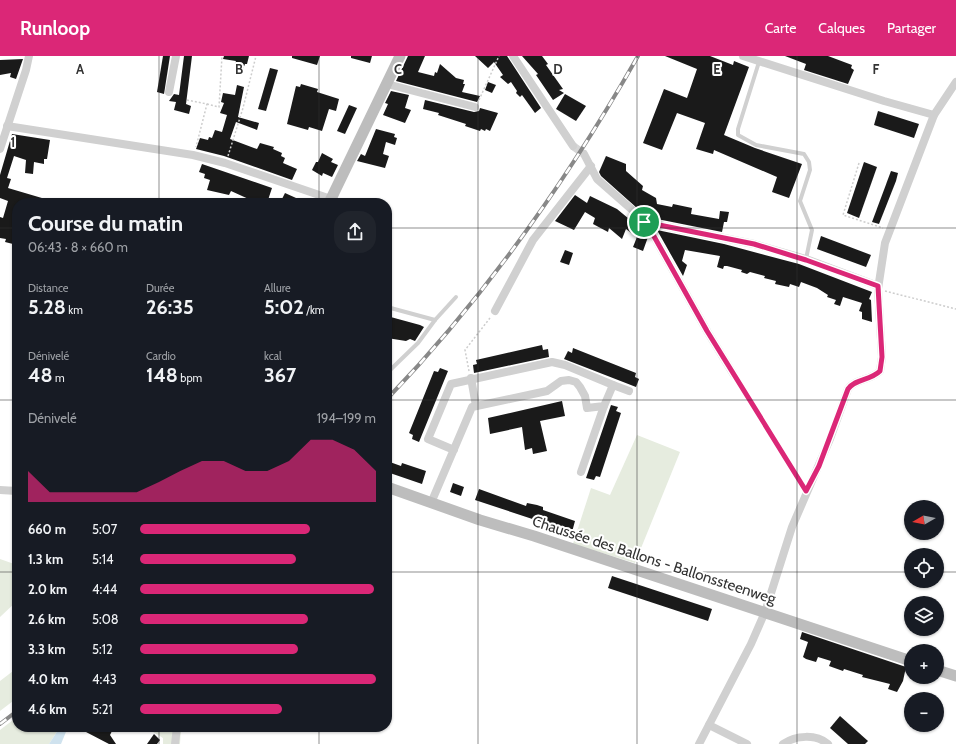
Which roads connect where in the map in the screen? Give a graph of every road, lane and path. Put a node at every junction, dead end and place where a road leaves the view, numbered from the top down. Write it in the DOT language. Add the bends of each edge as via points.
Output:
graph roads {
  1 [pos="29,56"];
  2 [pos="176,56"];
  3 [pos="222,56"];
  4 [pos="256,56"];
  5 [pos="400,56"];
  6 [pos="499,56"];
  7 [pos="513,56"];
  8 [pos="744,56"];
  9 [pos="763,60"];
  10 [pos="956,82"];
  11 [pos="387,84"];
  12 [pos="169,92"];
  13 [pos="187,100"];
  14 [pos="207,104"];
  15 [pos="475,107"];
  16 [pos="934,115"];
  17 [pos="7,126"];
  18 [pos="573,146"];
  19 [pos="0,149"];
  20 [pos="584,154"];
  21 [pos="194,155"];
  22 [pos="225,163"];
  23 [pos="860,163"];
  24 [pos="591,166"];
  25 [pos="322,198"];
  26 [pos="331,198"];
  27 [pos="644,222"];
  28 [pos="889,230"];
  29 [pos="806,260"];
  30 [pos="878,288"];
  31 [pos="456,297"];
  32 [pos="392,308"];
  33 [pos="956,309"];
  34 [pos="496,311"];
  35 [pos="435,320"];
  36 [pos="392,368"];
  37 [pos="734,375"];
  38 [pos="471,378"];
  39 [pos="613,385"];
  40 [pos="629,391"];
  41 [pos="476,406"];
  42 [pos="604,406"];
  43 [pos="454,450"];
  44 [pos="581,472"];
  45 [pos="392,489"];
  46 [pos="0,490"];
  47 [pos="12,491"];
  48 [pos="806,491"];
  49 [pos="431,503"];
  50 [pos="765,612"];
  51 [pos="904,659"];
  52 [pos="944,672"];
  53 [pos="956,676"];
  54 [pos="709,725"];
  55 [pos="177,732"];
  56 [pos="175,744"];
  57 [pos="699,744"];
  58 [pos="747,744"];
  59 [pos="784,744"];
  60 [pos="828,744"];
  1 -- 17 [label="street"];
  2 -- 12 [label="street"];
  3 -- 14 [label="path" via="219,108"];
  4 -- 22 [label="path" via="244,108"];
  5 -- 11 [label="street"];
  6 -- 15 [label="path"];
  7 -- 18 [label="street"];
  8 -- 9 [label="street"];
  9 -- 16 [label="street"];
  9 -- 29 [label="lane" via="738,135 756,145 804,154 810,162 800,201 812,230"];
  10 -- 16 [label="street"];
  11 -- 15 [label="street"];
  11 -- 26 [label="street"];
  13 -- 14 [label="path"];
  14 -- 21 [label="path"];
  16 -- 28 [label="street"];
  17 -- 19 [label="street"];
  17 -- 21 [label="street"];
  20 -- 24 [label="street"];
  21 -- 22 [label="street"];
  22 -- 25 [label="street"];
  23 -- 28 [label="path" via="843,214"];
  24 -- 27 [label="street" via="596,179"];
  24 -- 34 [label="street" via="533,240"];
  27 -- 29 [label="street" via="754,244"];
  27 -- 37 [label="street"];
  28 -- 30 [label="street" via="882,253"];
  29 -- 30 [label="street"];
  30 -- 33 [label="path"];
  30 -- 48 [label="street" via="882,357 880,371 871,378 852,383 848,389 819,466"];
  31 -- 35 [label="lane"];
  32 -- 35 [label="lane"];
  34 -- 38 [label="path" via="464,350"];
  35 -- 36 [label="lane" via="418,343"];
  37 -- 48 [label="path"];
  38 -- 39 [label="street" via="552,362 565,364"];
  38 -- 41 [label="street"];
  38 -- 43 [label="street" via="451,384 428,439"];
  39 -- 40 [label="street"];
  39 -- 42 [label="street"];
  41 -- 42 [label="street" via="547,391 562,381 569,380 576,382 580,387 587,408"];
  41 -- 43 [label="street" via="472,407"];
  42 -- 44 [label="street"];
  43 -- 49 [label="street"];
  45 -- 49 [label="street, Chaussée des Ballons - Ballonssteenweg"];
  46 -- 47 [label="street"];
  48 -- 50 [label="street" via="779,562"];
  49 -- 50 [label="street, Chaussée des Ballons - Ballonssteenweg"];
  50 -- 51 [label="street, Chaussée des Ballons - Ballonssteenweg"];
  50 -- 54 [label="street"];
  52 -- 53 [label="street"];
  54 -- 57 [label="street"];
  54 -- 58 [label="street"];
  55 -- 56 [label="street"];
  59 -- 60 [label="street" via="793,739 806,737 820,739"];
}
